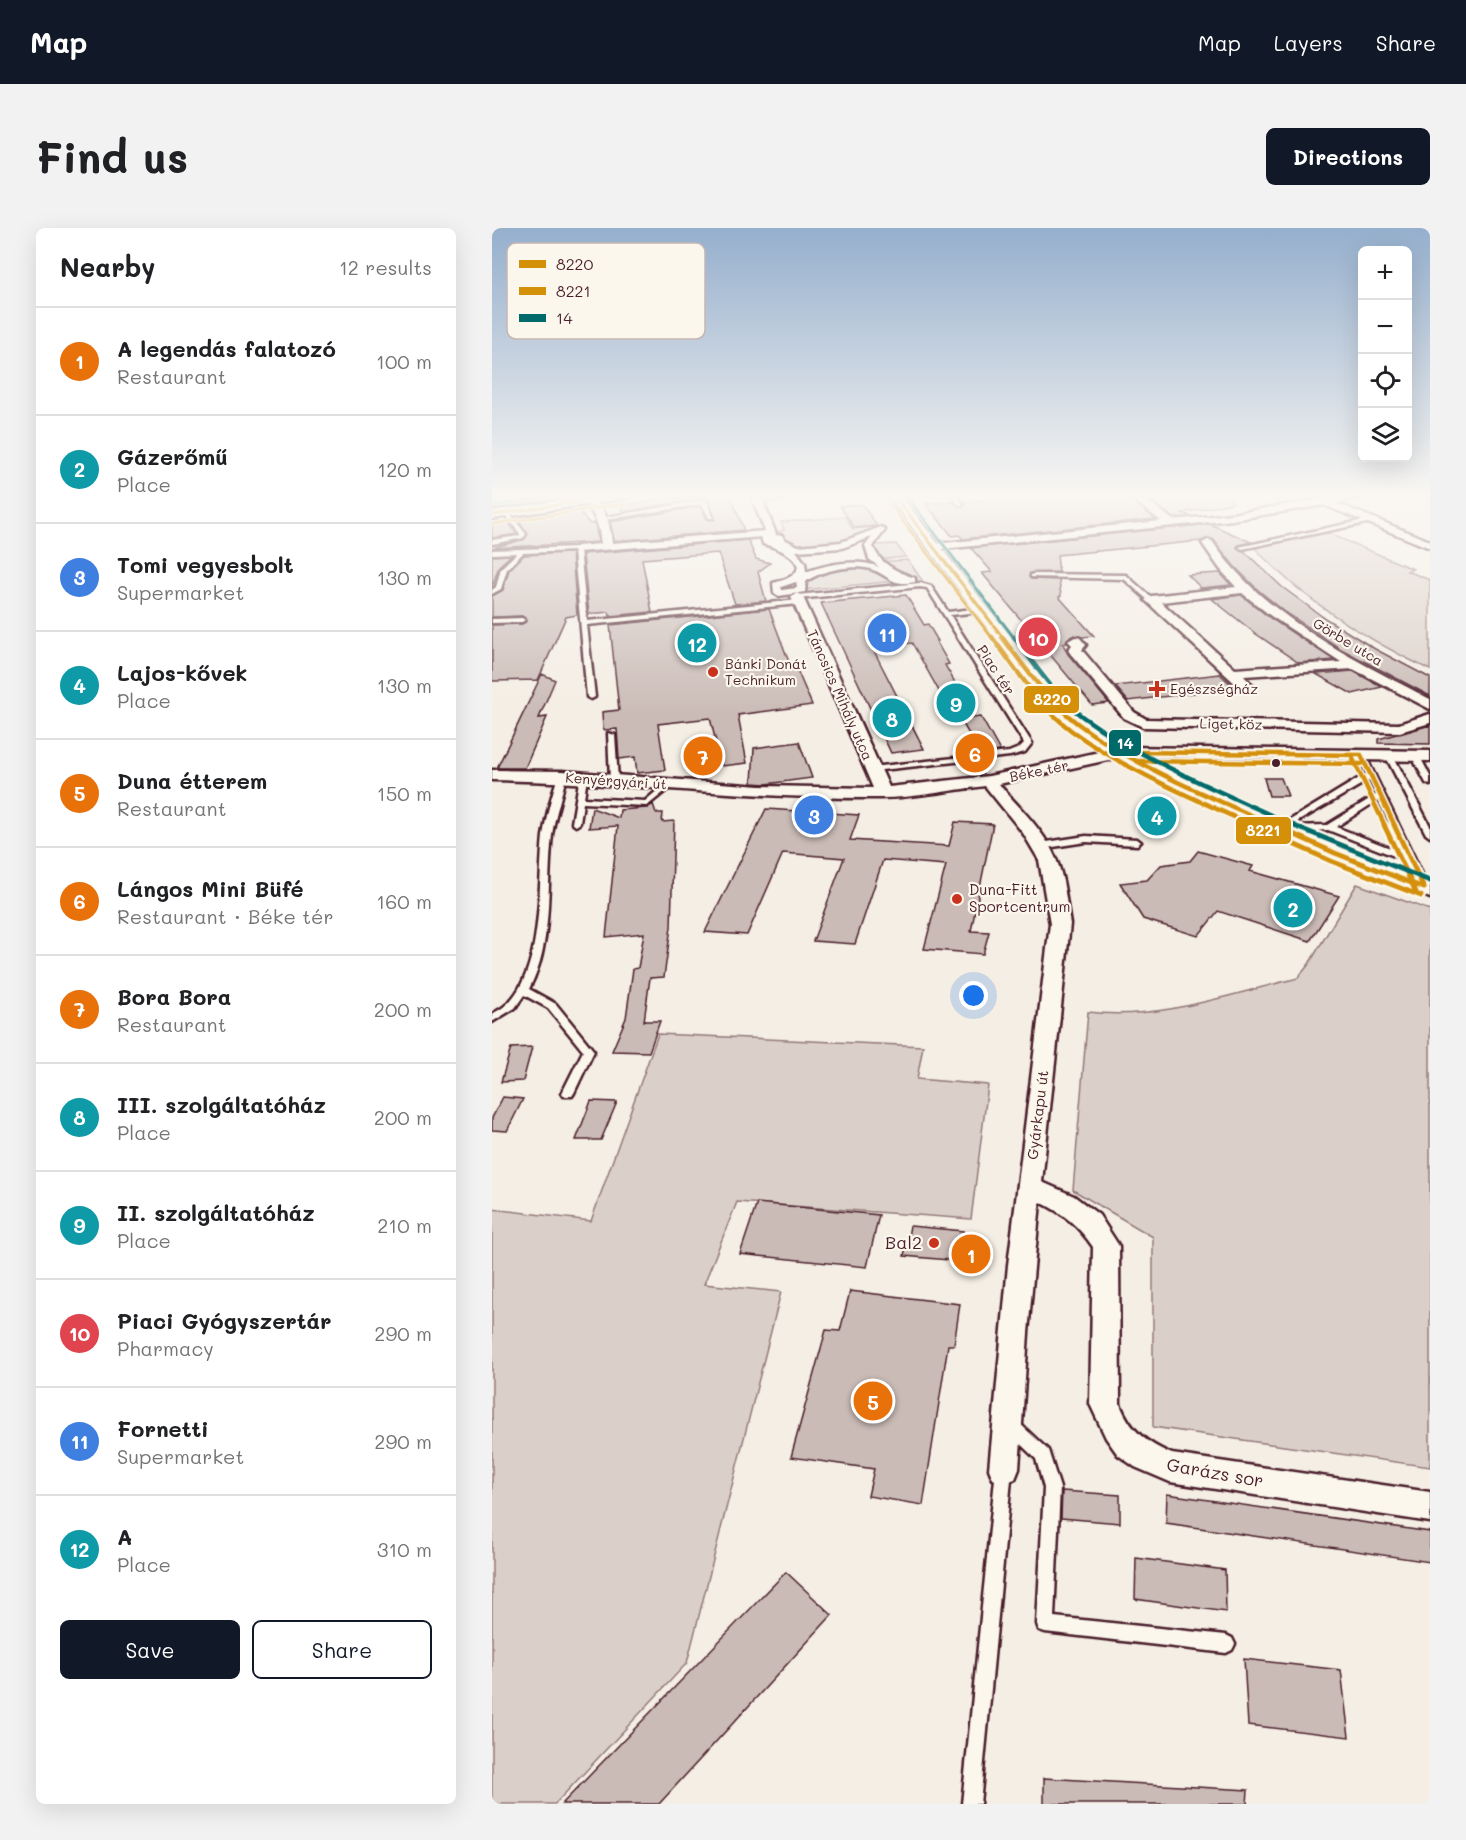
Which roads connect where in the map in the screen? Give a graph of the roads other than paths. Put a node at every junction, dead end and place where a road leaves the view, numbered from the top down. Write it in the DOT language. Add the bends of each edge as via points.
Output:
graph roads {
  1 [pos="504,568"];
  2 [pos="579,568"];
  3 [pos="803,568"];
  4 [pos="838,568"];
  5 [pos="872,568"];
  6 [pos="885,568"];
  7 [pos="949,568"];
  8 [pos="1225,568"];
  9 [pos="1033,576"];
  10 [pos="1246,589"];
  11 [pos="492,592"];
  12 [pos="798,599"];
  13 [pos="1151,600"];
  14 [pos="981,610"];
  15 [pos="946,614"];
  16 [pos="522,620"];
  17 [pos="492,621"];
  18 [pos="584,623"];
  19 [pos="1075,641"];
  20 [pos="1354,665"];
  21 [pos="1232,674"];
  22 [pos="1245,685"];
  23 [pos="591,697"];
  24 [pos="1430,705"];
  25 [pos="1430,718"];
  26 [pos="610,735"];
  27 [pos="1122,752"];
  28 [pos="1361,755"];
  29 [pos="1389,755"];
  30 [pos="1422,755"];
  31 [pos="873,769"];
  32 [pos="492,775"];
  33 [pos="1371,775"];
  34 [pos="562,776"];
  35 [pos="584,778"];
  36 [pos="614,780"];
  37 [pos="989,781"];
  38 [pos="1430,783"];
  39 [pos="669,785"];
  40 [pos="883,793"];
  41 [pos="1380,796"];
  42 [pos="580,800"];
  43 [pos="576,823"];
  44 [pos="1329,827"];
  45 [pos="1279,829"];
  46 [pos="1430,834"];
  47 [pos="1137,843"];
  48 [pos="1041,846"];
  49 [pos="1410,859"];
  50 [pos="1427,890"];
  51 [pos="525,991"];
  52 [pos="492,1019"];
  53 [pos="567,1093"];
  54 [pos="1030,1187"];
  55 [pos="1007,1420"];
  56 [pos="1004,1469"];
  57 [pos="1430,1507"];
  58 [pos="1226,1644"];
  59 [pos="971,1804"];
  1 -- 11 [label="lane" via="499,588"];
  2 -- 18 [label="lane"];
  3 -- 4 [label="street" via="789,584 776,585 779,593 802,590 801,581 806,576"];
  5 -- 6 [label="street" via="897,581 912,580"];
  7 -- 14 [label="street"];
  8 -- 10 [label="street, Görbe utca"];
  9 -- 13 [label="lane" via="1126,577"];
  10 -- 13 [label="street"];
  10 -- 20 [label="street, Görbe utca"];
  12 -- 15 [label="lane, Piac tér" via="920,585 929,587"];
  12 -- 18 [label="lane, Piac tér"];
  12 -- 31 [label="street, Táncsics Mihály utca"];
  13 -- 21 [label="street"];
  14 -- 15 [label="lane"];
  14 -- 27 [label="street" via="1059,709"];
  15 -- 31 [label="lane, Piac tér" via="1028,742 1022,750 1010,754"];
  16 -- 17 [label="lane"];
  18 -- 23 [label="lane"];
  19 -- 25 [label="street, Liget köz" via="1079,645 1075,650 1129,715 1143,723 1400,728"];
  20 -- 21 [label="street"];
  20 -- 24 [label="street, Görbe utca"];
  21 -- 22 [label="street"];
  26 -- 36 [label="lane"];
  27 -- 28 [label="street, Béke tér"];
  27 -- 37 [label="street, Béke tér"];
  27 -- 45 [label="street"];
  28 -- 29 [label="street, Béke tér"];
  28 -- 33 [label="lane"];
  29 -- 30 [label="street, Béke tér"];
  29 -- 46 [label="lane"];
  30 -- 38 [label="lane"];
  31 -- 40 [label="street, Táncsics Mihály utca"];
  32 -- 34 [label="street, Kenyérgyári út"];
  33 -- 41 [label="lane"];
  33 -- 45 [label="lane"];
  34 -- 35 [label="street, Kenyérgyári út"];
  34 -- 51 [label="lane" via="548,832 538,951"];
  35 -- 36 [label="street, Kenyérgyári út"];
  35 -- 42 [label="lane"];
  36 -- 39 [label="street, Kenyérgyári út"];
  37 -- 40 [label="street, Béke tér"];
  37 -- 48 [label="street, Gyárkapu út"];
  39 -- 40 [label="street, Kenyérgyári út"];
  39 -- 42 [label="lane" via="647,804"];
  41 -- 44 [label="lane"];
  41 -- 49 [label="lane"];
  42 -- 43 [label="lane"];
  44 -- 45 [label="lane"];
  44 -- 49 [label="lane"];
  45 -- 50 [label="street"];
  47 -- 48 [label="lane" via="1086,839"];
  48 -- 54 [label="street, Gyárkapu út" via="1055,887 1060,924"];
  49 -- 50 [label="lane"];
  51 -- 52 [label="lane"];
  51 -- 53 [label="lane" via="552,1006 589,1051"];
  54 -- 55 [label="street, Gyárkapu út"];
  54 -- 57 [label="street, Garázs sor" via="1065,1203 1090,1222 1106,1246 1105,1404 1114,1428 1127,1445 1170,1468"];
  55 -- 56 [label="street, Gyárkapu út"];
  55 -- 58 [label="lane" via="1043,1455 1052,1488 1045,1624"];
  56 -- 59 [label="lane"];
}
